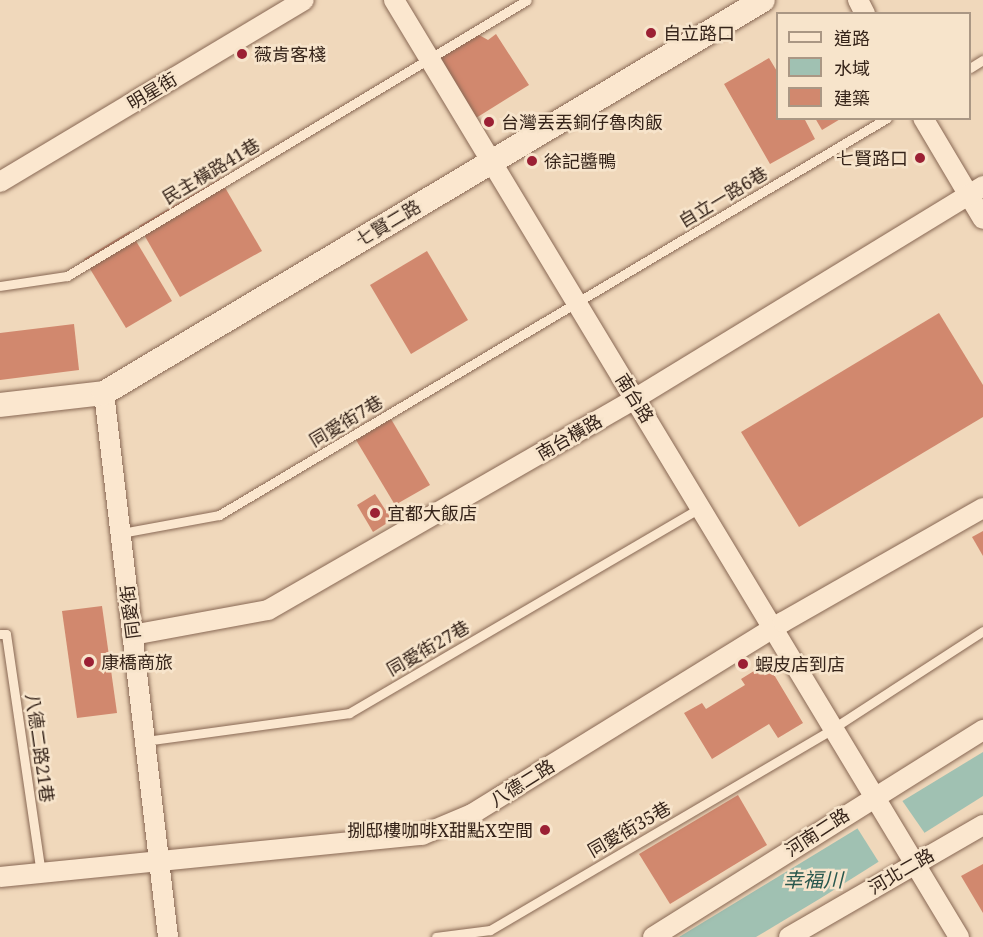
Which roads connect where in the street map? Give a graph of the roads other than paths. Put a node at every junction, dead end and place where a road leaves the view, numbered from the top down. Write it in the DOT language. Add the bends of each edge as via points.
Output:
graph roads {
  1 [pos="304,0"];
  2 [pos="394,0"];
  3 [pos="527,0"];
  4 [pos="763,0"];
  5 [pos="430,60"];
  6 [pos="885,120"];
  7 [pos="924,120"];
  8 [pos="490,161"];
  9 [pos="0,182"];
  10 [pos="975,190"];
  11 [pos="983,219"];
  12 [pos="0,286"];
  13 [pos="576,304"];
  14 [pos="104,393"];
  15 [pos="636,399"];
  16 [pos="0,405"];
  17 [pos="702,507"];
  18 [pos="983,508"];
  19 [pos="121,533"];
  20 [pos="773,628"];
  21 [pos="983,632"];
  22 [pos="0,634"];
  23 [pos="132,635"];
  24 [pos="832,729"];
  25 [pos="983,730"];
  26 [pos="145,741"];
  27 [pos="875,796"];
  28 [pos="983,825"];
  29 [pos="159,862"];
  30 [pos="913,863"];
  31 [pos="41,873"];
  32 [pos="0,877"];
  33 [pos="492,934"];
  34 [pos="168,937"];
  35 [pos="436,937"];
  36 [pos="653,937"];
  37 [pos="789,937"];
  38 [pos="959,937"];
  1 -- 9 [label="street, 明星街"];
  2 -- 5 [label="street, 南台路"];
  3 -- 5 [label="lane, 民主橫路41巷"];
  4 -- 8 [label="street, 七賢二路"];
  5 -- 8 [label="street, 南台路"];
  5 -- 12 [label="lane, 民主橫路41巷" via="67,276"];
  6 -- 13 [label="lane, 自立一路6巷"];
  7 -- 10 [label="street"];
  8 -- 13 [label="street, 南台路"];
  8 -- 14 [label="street, 七賢二路"];
  10 -- 11 [label="street"];
  10 -- 15 [label="street, 南台橫路"];
  13 -- 15 [label="street, 南台路"];
  13 -- 19 [label="lane, 同愛街7巷" via="219,515"];
  14 -- 16 [label="street, 七賢二路"];
  14 -- 19 [label="street, 同愛街"];
  15 -- 17 [label="street, 南台路"];
  15 -- 23 [label="street, 南台橫路" via="268,610"];
  17 -- 20 [label="street, 南台路"];
  17 -- 26 [label="lane, 同愛街27巷" via="349,713"];
  18 -- 20 [label="street, 八德二路"];
  19 -- 23 [label="street, 同愛街"];
  20 -- 24 [label="street, 南台路"];
  20 -- 29 [label="street, 八德二路" via="472,814 422,835"];
  21 -- 24 [label="lane, 同愛街35巷"];
  22 -- 31 [label="lane, 八德二路21巷" via="6,634"];
  23 -- 26 [label="street, 同愛街"];
  24 -- 27 [label="street, 南台路"];
  24 -- 33 [label="lane, 同愛街35巷"];
  25 -- 27 [label="street, 河南二路"];
  26 -- 29 [label="street, 同愛街"];
  27 -- 30 [label="street, 南台路"];
  27 -- 36 [label="street, 河南二路"];
  28 -- 30 [label="street, 河北二路"];
  29 -- 31 [label="street, 八德二路"];
  29 -- 34 [label="street, 同愛街"];
  30 -- 37 [label="street, 河北二路"];
  30 -- 38 [label="street"];
  31 -- 32 [label="street, 八德二路"];
  33 -- 35 [label="lane, 同愛街35巷"];
}
